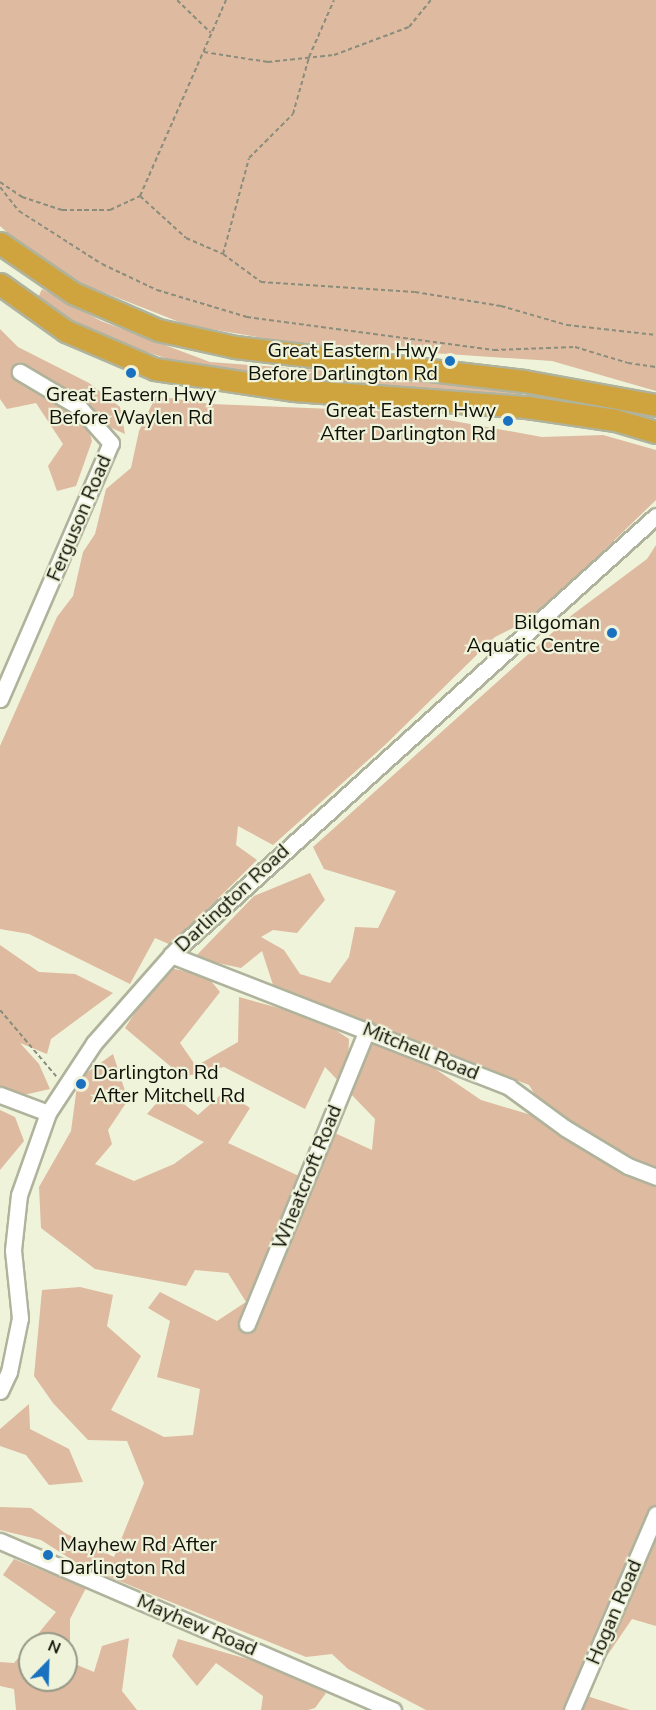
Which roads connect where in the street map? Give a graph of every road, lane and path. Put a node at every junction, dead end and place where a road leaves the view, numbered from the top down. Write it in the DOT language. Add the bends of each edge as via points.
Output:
graph roads {
  1 [pos="177,0"];
  2 [pos="226,0"];
  3 [pos="334,0"];
  4 [pos="431,0"];
  5 [pos="212,33"];
  6 [pos="204,52"];
  7 [pos="309,57"];
  8 [pos="0,182"];
  9 [pos="0,187"];
  10 [pos="140,196"];
  11 [pos="0,243"];
  12 [pos="223,254"];
  13 [pos="0,284"];
  14 [pos="656,335"];
  15 [pos="656,367"];
  16 [pos="20,372"];
  17 [pos="656,405"];
  18 [pos="656,432"];
  19 [pos="656,516"];
  20 [pos="0,699"];
  21 [pos="171,955"];
  22 [pos="0,1010"];
  23 [pos="367,1030"];
  24 [pos="64,1085"];
  25 [pos="0,1095"];
  26 [pos="48,1113"];
  27 [pos="656,1177"];
  28 [pos="247,1324"];
  29 [pos="0,1391"];
  30 [pos="656,1514"];
  31 [pos="1,1543"];
  32 [pos="393,1710"];
  33 [pos="572,1710"];
  1 -- 5 [label="path"];
  2 -- 5 [label="path"];
  3 -- 7 [label="path"];
  4 -- 7 [label="path" via="409,27 334,55"];
  5 -- 6 [label="path"];
  6 -- 7 [label="path" via="268,62"];
  6 -- 10 [label="path"];
  7 -- 12 [label="path" via="293,114 249,158"];
  8 -- 10 [label="path" via="22,197 62,210 110,210"];
  9 -- 15 [label="path" via="19,212 102,264 157,290 247,317 494,350 575,347"];
  10 -- 12 [label="path" via="186,238"];
  11 -- 17 [label="highway" via="73,293 168,332 235,346 524,381"];
  12 -- 14 [label="path" via="261,282 415,292 501,306 567,325"];
  13 -- 18 [label="highway" via="66,331 155,369 294,390 527,407 615,420"];
  16 -- 20 [label="street, Ferguson Road" via="79,407 111,444"];
  19 -- 21 [label="street, Darlington Road" via="311,824"];
  21 -- 23 [label="street, Mitchell Road"];
  21 -- 24 [label="street, Darlington Road" via="94,1043"];
  22 -- 24 [label="path"];
  23 -- 27 [label="street, Mitchell Road" via="509,1087 565,1128 628,1166"];
  23 -- 28 [label="street, Wheatcroft Road"];
  24 -- 26 [label="street, Darlington Road"];
  25 -- 26 [label="street"];
  26 -- 29 [label="street, Darlington Road" via="19,1195 13,1250 20,1318 9,1372"];
  30 -- 33 [label="street, Hogan Road"];
  31 -- 32 [label="street, Mayhew Road"];
}
